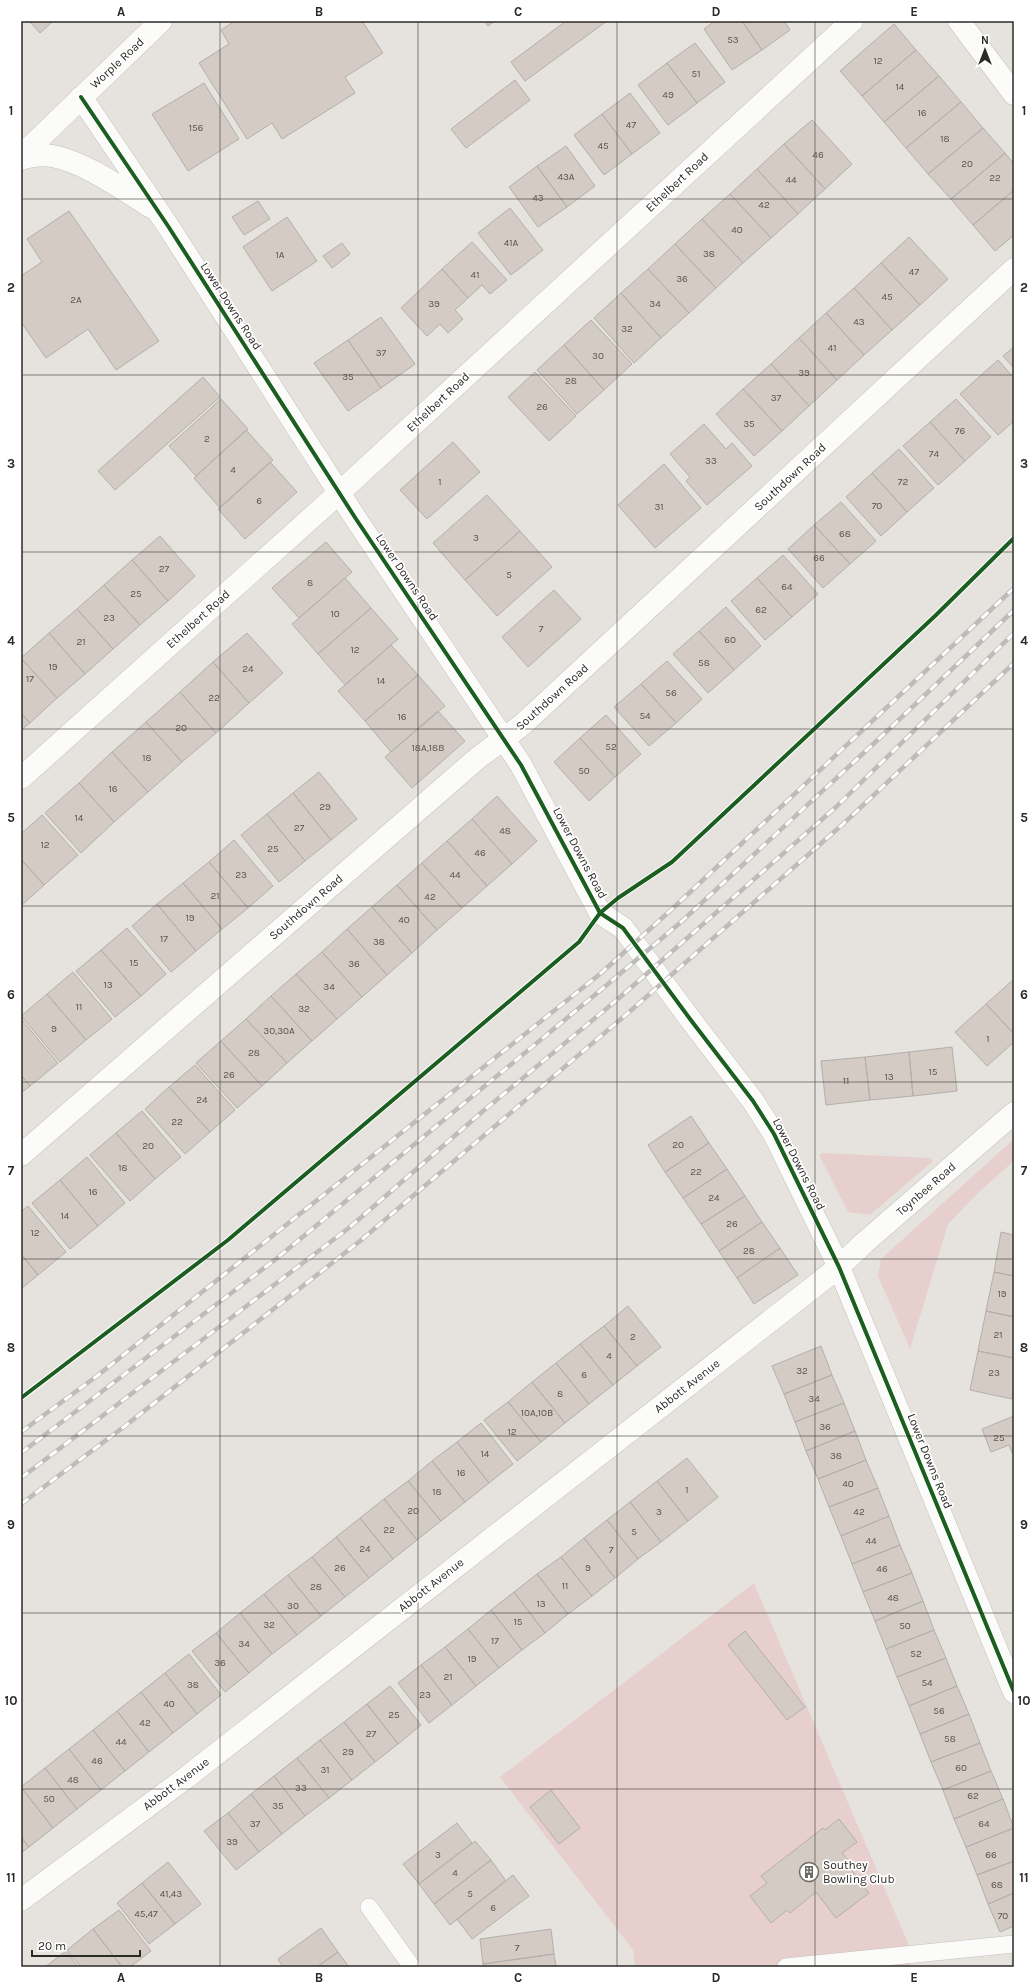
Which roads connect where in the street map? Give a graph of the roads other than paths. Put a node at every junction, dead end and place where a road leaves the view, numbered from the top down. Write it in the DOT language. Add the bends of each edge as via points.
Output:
graph roads {
  1 [pos="161,21"];
  2 [pos="852,21"];
  3 [pos="959,21"];
  4 [pos="1014,94"];
  5 [pos="80,97"];
  6 [pos="21,156"];
  7 [pos="21,159"];
  8 [pos="159,212"];
  9 [pos="1014,269"];
  10 [pos="339,493"];
  11 [pos="504,739"];
  12 [pos="21,778"];
  13 [pos="1014,1113"];
  14 [pos="21,1155"];
  15 [pos="839,1267"];
  16 [pos="1014,1692"];
  17 [pos="21,1900"];
  18 [pos="369,1907"];
  19 [pos="1014,1944"];
  20 [pos="405,1964"];
  21 [pos="786,1967"];
  1 -- 5 [label="street, Worple Road"];
  2 -- 10 [label="street, Ethelbert Road"];
  3 -- 4 [label="street"];
  5 -- 6 [label="street, Worple Road"];
  5 -- 8 [label="street, Lower Downs Road"];
  7 -- 8 [label="street, Lower Downs Road" via="32,155 52,156 72,163"];
  8 -- 10 [label="street, Lower Downs Road"];
  9 -- 11 [label="street, Southdown Road" via="528,720"];
  10 -- 11 [label="street, Lower Downs Road"];
  10 -- 12 [label="street, Ethelbert Road"];
  11 -- 14 [label="street, Southdown Road" via="479,757"];
  11 -- 15 [label="street, Lower Downs Road" via="530,779 600,913 623,928 753,1100 774,1134"];
  13 -- 15 [label="street, Toynbee Road"];
  15 -- 16 [label="street, Lower Downs Road"];
  15 -- 17 [label="street, Abbott Avenue" via="187,1777"];
  18 -- 20 [label="lane"];
  19 -- 21 [label="lane"];
}
